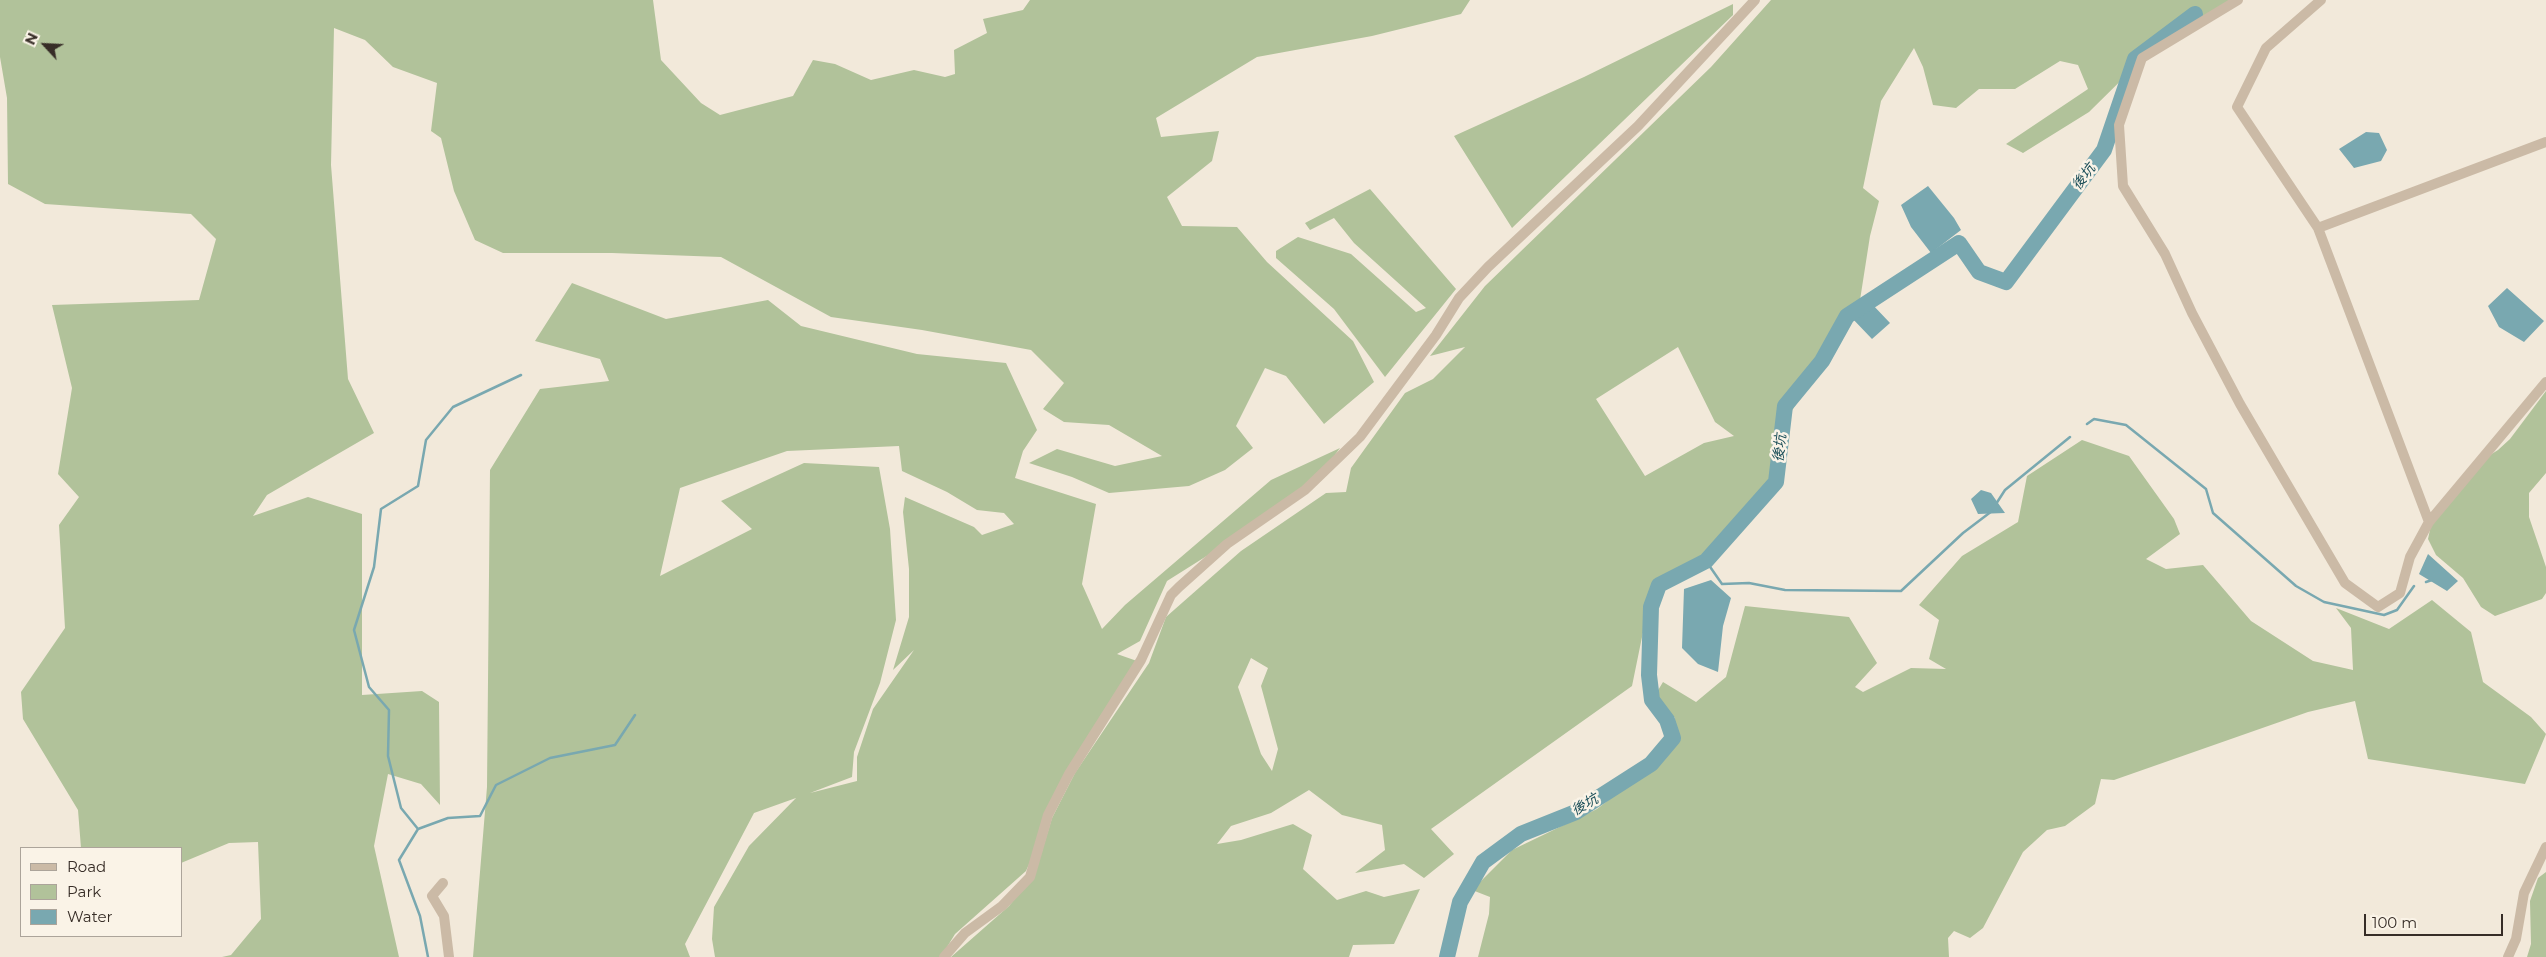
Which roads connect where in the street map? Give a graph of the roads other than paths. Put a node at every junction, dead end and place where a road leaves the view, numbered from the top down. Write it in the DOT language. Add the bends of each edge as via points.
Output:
graph roads {
  1 [pos="2238,0"];
  2 [pos="2321,0"];
  3 [pos="1750,2"];
  4 [pos="2546,142"];
  5 [pos="2318,228"];
  6 [pos="2546,382"];
  7 [pos="2429,522"];
  8 [pos="2546,847"];
  9 [pos="443,883"];
  10 [pos="449,957"];
  11 [pos="944,957"];
  12 [pos="2508,957"];
  1 -- 7 [label="street" via="2142,58 2119,125 2123,186 2165,254 2240,404 2345,583 2378,607 2400,593 2410,557"];
  2 -- 5 [label="street" via="2266,48 2237,107"];
  3 -- 11 [label="street" via="1638,126 1459,298 1436,335 1360,437 1305,490 1227,544 1178,587 1141,660 1069,774 1048,815 1030,877 1002,906 965,933"];
  4 -- 5 [label="street"];
  5 -- 7 [label="street"];
  6 -- 7 [label="street"];
  8 -- 12 [label="street" via="2524,894 2516,939"];
  9 -- 10 [label="street" via="432,896 444,916"];
}
